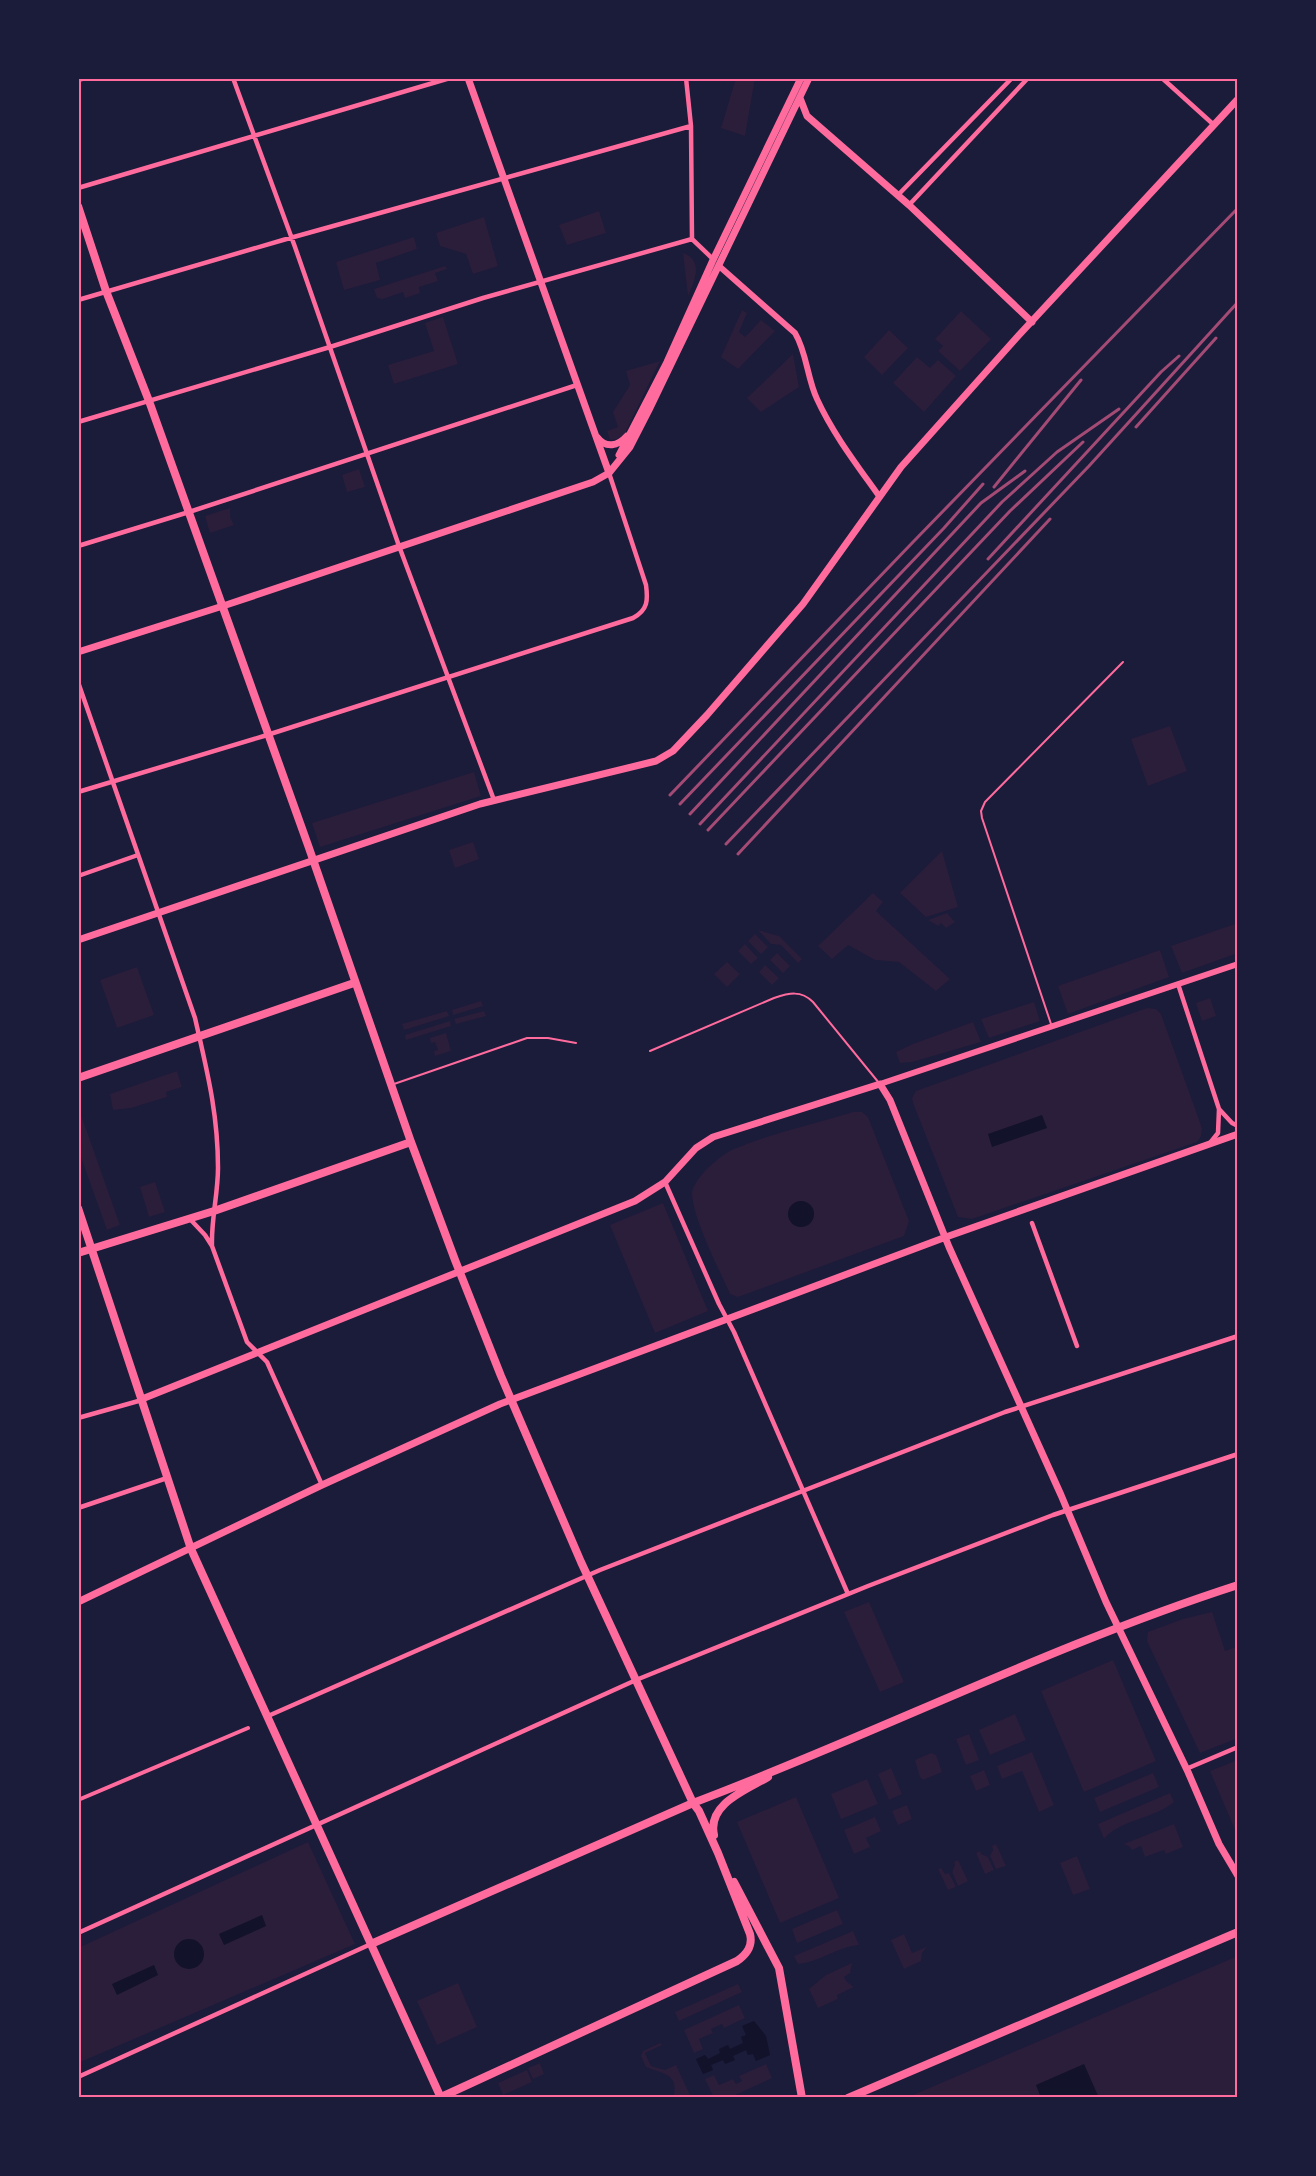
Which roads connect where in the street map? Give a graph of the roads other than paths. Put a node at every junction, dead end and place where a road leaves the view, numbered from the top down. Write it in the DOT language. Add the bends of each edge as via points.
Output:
graph roads {
  1 [pos="85,78"];
  2 [pos="233,78"];
  3 [pos="450,78"];
  4 [pos="468,78"];
  5 [pos="686,78"];
  6 [pos="799,78"];
  7 [pos="809,78"];
  8 [pos="1012,78"];
  9 [pos="1028,78"];
  10 [pos="1162,78"];
  11 [pos="78,80"];
  12 [pos="797,87"];
  13 [pos="800,99"];
  14 [pos="1238,99"];
  15 [pos="807,116"];
  16 [pos="787,122"];
  17 [pos="1214,125"];
  18 [pos="691,126"];
  19 [pos="254,136"];
  20 [pos="504,178"];
  21 [pos="78,188"];
  22 [pos="898,195"];
  23 [pos="909,205"];
  24 [pos="78,206"];
  25 [pos="291,238"];
  26 [pos="692,239"];
  27 [pos="716,263"];
  28 [pos="540,282"];
  29 [pos="106,291"];
  30 [pos="78,300"];
  31 [pos="1032,322"];
  32 [pos="330,347"];
  33 [pos="577,385"];
  34 [pos="149,401"];
  35 [pos="78,422"];
  36 [pos="591,426"];
  37 [pos="631,432"];
  38 [pos="367,453"];
  39 [pos="609,473"];
  40 [pos="879,496"];
  41 [pos="189,512"];
  42 [pos="78,546"];
  43 [pos="399,546"];
  44 [pos="221,607"];
  45 [pos="78,652"];
  46 [pos="1124,662"];
  47 [pos="447,678"];
  48 [pos="78,682"];
  49 [pos="268,735"];
  50 [pos="112,783"];
  51 [pos="78,792"];
  52 [pos="494,800"];
  53 [pos="138,855"];
  54 [pos="313,860"];
  55 [pos="78,876"];
  56 [pos="158,913"];
  57 [pos="78,940"];
  58 [pos="1238,964"];
  59 [pos="354,983"];
  60 [pos="1178,984"];
  61 [pos="1052,1026"];
  62 [pos="200,1036"];
  63 [pos="576,1043"];
  64 [pos="650,1051"];
  65 [pos="78,1078"];
  66 [pos="391,1084"];
  67 [pos="880,1084"];
  68 [pos="1220,1109"];
  69 [pos="1238,1126"];
  70 [pos="1238,1134"];
  71 [pos="411,1142"];
  72 [pos="1207,1146"];
  73 [pos="665,1182"];
  74 [pos="78,1208"];
  75 [pos="214,1211"];
  76 [pos="189,1218"];
  77 [pos="1032,1223"];
  78 [pos="946,1238"];
  79 [pos="212,1246"];
  80 [pos="92,1250"];
  81 [pos="78,1253"];
  82 [pos="460,1273"];
  83 [pos="727,1320"];
  84 [pos="1238,1336"];
  85 [pos="1077,1346"];
  86 [pos="259,1353"];
  87 [pos="142,1400"];
  88 [pos="512,1400"];
  89 [pos="1021,1407"];
  90 [pos="78,1418"];
  91 [pos="1238,1454"];
  92 [pos="167,1478"];
  93 [pos="322,1485"];
  94 [pos="803,1491"];
  95 [pos="78,1508"];
  96 [pos="1067,1510"];
  97 [pos="191,1549"];
  98 [pos="588,1575"];
  99 [pos="1238,1585"];
  100 [pos="848,1594"];
  101 [pos="78,1602"];
  102 [pos="1118,1627"];
  103 [pos="636,1680"];
  104 [pos="268,1716"];
  105 [pos="248,1728"];
  106 [pos="1238,1747"];
  107 [pos="788,1765"];
  108 [pos="1186,1769"];
  109 [pos="78,1800"];
  110 [pos="693,1803"];
  111 [pos="318,1824"];
  112 [pos="718,1853"];
  113 [pos="1238,1876"];
  114 [pos="1238,1932"];
  115 [pos="78,1933"];
  116 [pos="371,1944"];
  117 [pos="78,2077"];
  118 [pos="440,2098"];
  119 [pos="802,2098"];
  120 [pos="848,2098"];
  1 -- 11 [label="street"];
  2 -- 19 [label="street"];
  3 -- 19 [label="street"];
  4 -- 20 [label="main road"];
  5 -- 18 [label="street"];
  6 -- 12 [label="main road"];
  7 -- 13 [label="main road"];
  8 -- 22 [label="street"];
  9 -- 23 [label="street"];
  10 -- 17 [label="street"];
  12 -- 13 [label="main road"];
  12 -- 27 [label="main road"];
  13 -- 15 [label="main road"];
  13 -- 16 [label="main road"];
  14 -- 17 [label="main road"];
  15 -- 16 [label="main road" via="798,114"];
  15 -- 22 [label="main road"];
  16 -- 27 [label="main road"];
  17 -- 31 [label="main road"];
  18 -- 20 [label="street"];
  18 -- 26 [label="street"];
  19 -- 21 [label="street"];
  19 -- 25 [label="street"];
  20 -- 25 [label="street"];
  20 -- 28 [label="main road"];
  22 -- 23 [label="main road"];
  23 -- 31 [label="main road"];
  24 -- 29 [label="main road"];
  25 -- 29 [label="street"];
  25 -- 32 [label="street"];
  26 -- 27 [label="street"];
  26 -- 28 [label="street"];
  27 -- 37 [label="main road"];
  27 -- 39 [label="main road" via="650,410 630,447"];
  27 -- 40 [label="street" via="795,333 823,410"];
  28 -- 32 [label="street"];
  28 -- 33 [label="main road"];
  29 -- 30 [label="street"];
  29 -- 34 [label="main road"];
  31 -- 40 [label="main road"];
  32 -- 34 [label="street"];
  32 -- 38 [label="street"];
  33 -- 36 [label="main road"];
  33 -- 38 [label="street"];
  34 -- 35 [label="street"];
  34 -- 41 [label="main road"];
  36 -- 37 [label="main road" via="599,440 609,445 622,442"];
  36 -- 39 [label="main road"];
  37 -- 39 [label="main road"];
  38 -- 41 [label="street"];
  38 -- 43 [label="street"];
  39 -- 43 [label="main road"];
  39 -- 47 [label="street" via="646,585 647,603 640,615"];
  40 -- 52 [label="main road" via="803,604 673,751 656,761"];
  41 -- 42 [label="street"];
  41 -- 44 [label="main road"];
  43 -- 44 [label="main road"];
  43 -- 47 [label="street"];
  44 -- 45 [label="main road"];
  44 -- 49 [label="main road"];
  46 -- 61 [label="lane" via="985,802 981,811"];
  47 -- 49 [label="street"];
  47 -- 52 [label="street"];
  48 -- 50 [label="street"];
  49 -- 50 [label="street"];
  49 -- 54 [label="main road"];
  50 -- 51 [label="street"];
  50 -- 53 [label="street"];
  52 -- 54 [label="main road"];
  53 -- 55 [label="street"];
  53 -- 56 [label="street"];
  54 -- 56 [label="main road"];
  54 -- 59 [label="main road"];
  56 -- 57 [label="main road"];
  56 -- 62 [label="street"];
  58 -- 60 [label="street"];
  59 -- 62 [label="main road"];
  59 -- 66 [label="main road"];
  60 -- 61 [label="street"];
  60 -- 68 [label="street"];
  61 -- 67 [label="street"];
  62 -- 65 [label="main road"];
  62 -- 75 [label="street" via="216,1117 218,1171"];
  63 -- 66 [label="lane" via="527,1038"];
  64 -- 67 [label="lane" via="774,999 802,994 813,1002"];
  66 -- 71 [label="main road"];
  67 -- 73 [label="main road" via="713,1137 696,1148"];
  67 -- 78 [label="main road"];
  68 -- 69 [label="street"];
  68 -- 72 [label="street" via="1218,1133"];
  70 -- 72 [label="main road"];
  71 -- 75 [label="main road"];
  71 -- 82 [label="main road"];
  72 -- 78 [label="main road"];
  73 -- 82 [label="main road" via="635,1202"];
  73 -- 83 [label="street"];
  74 -- 80 [label="main road"];
  75 -- 76 [label="main road"];
  75 -- 79 [label="street"];
  76 -- 79 [label="street"];
  76 -- 80 [label="main road"];
  77 -- 85 [label="street"];
  78 -- 83 [label="main road"];
  78 -- 89 [label="main road"];
  79 -- 86 [label="street" via="247,1342"];
  80 -- 81 [label="main road"];
  80 -- 87 [label="main road"];
  82 -- 86 [label="main road"];
  82 -- 88 [label="main road"];
  83 -- 88 [label="main road"];
  83 -- 94 [label="street"];
  84 -- 89 [label="street"];
  86 -- 87 [label="main road"];
  86 -- 93 [label="street" via="267,1362"];
  87 -- 90 [label="street"];
  87 -- 92 [label="main road"];
  88 -- 93 [label="main road"];
  88 -- 98 [label="main road"];
  89 -- 94 [label="street"];
  89 -- 96 [label="main road"];
  91 -- 96 [label="street"];
  92 -- 95 [label="street"];
  92 -- 97 [label="main road"];
  93 -- 97 [label="main road"];
  94 -- 98 [label="street"];
  94 -- 100 [label="street"];
  96 -- 100 [label="street"];
  96 -- 102 [label="main road"];
  97 -- 101 [label="main road"];
  97 -- 104 [label="main road"];
  98 -- 103 [label="main road"];
  98 -- 104 [label="street"];
  99 -- 102 [label="main road"];
  100 -- 103 [label="street"];
  102 -- 107 [label="main road"];
  102 -- 108 [label="main road"];
  103 -- 110 [label="main road"];
  103 -- 111 [label="street"];
  104 -- 111 [label="main road"];
  105 -- 109 [label="street"];
  106 -- 108 [label="street"];
  107 -- 110 [label="main road"];
  107 -- 112 [label="main road" via="723,1804 712,1827"];
  108 -- 113 [label="main road" via="1219,1844"];
  110 -- 112 [label="main road"];
  110 -- 116 [label="main road"];
  111 -- 115 [label="street"];
  111 -- 116 [label="main road"];
  112 -- 118 [label="main road" via="750,1934 751,1944 745,1955"];
  112 -- 119 [label="main road" via="779,1968"];
  114 -- 120 [label="main road"];
  116 -- 117 [label="street"];
  116 -- 118 [label="main road"];
}
